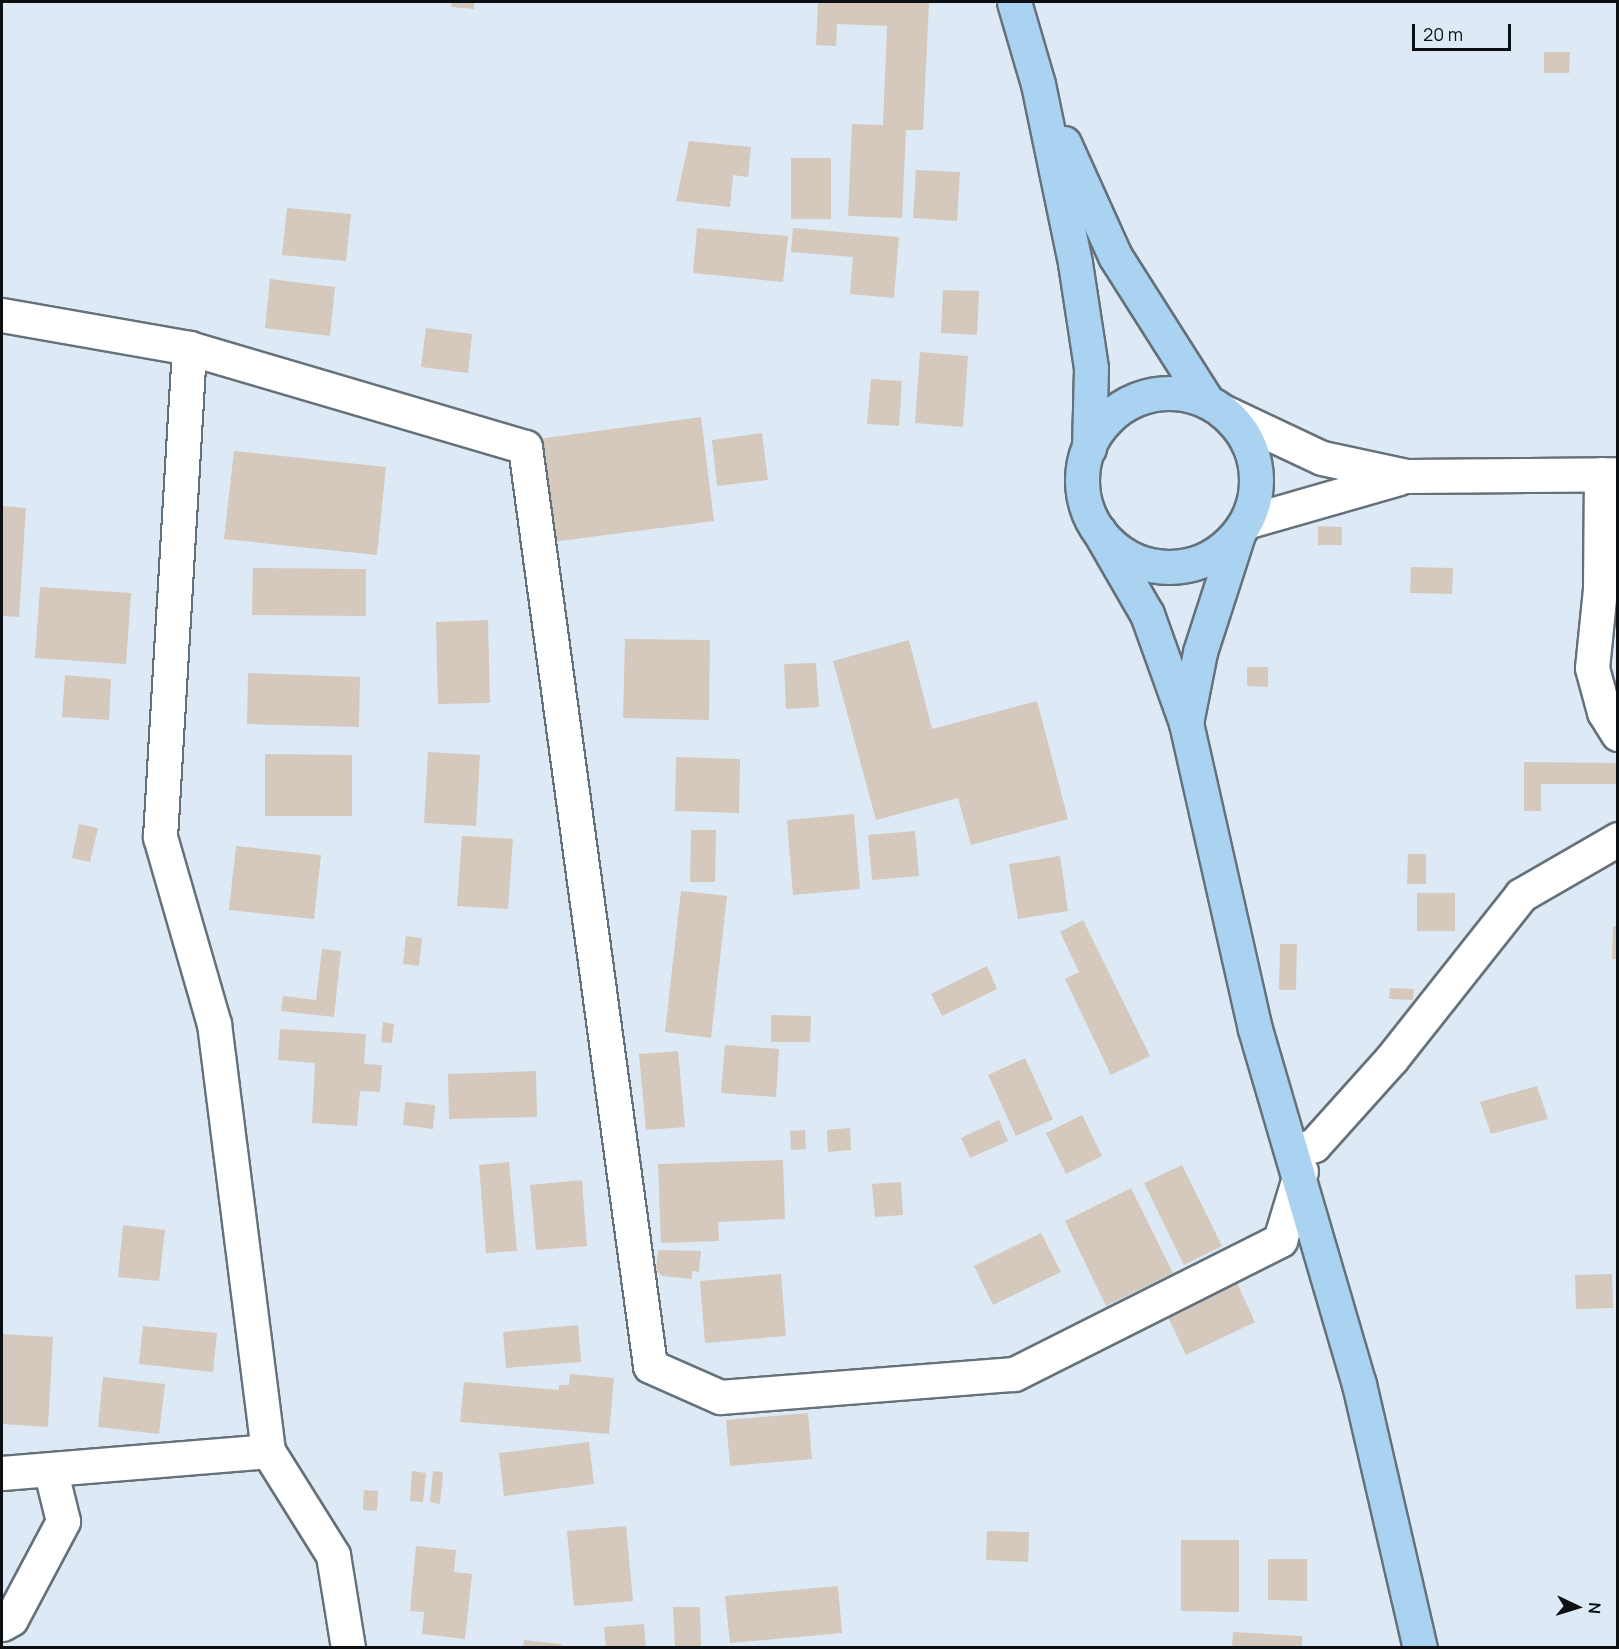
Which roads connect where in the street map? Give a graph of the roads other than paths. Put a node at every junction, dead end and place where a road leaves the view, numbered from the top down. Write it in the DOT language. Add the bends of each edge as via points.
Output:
graph roads {
  1 [pos="1014,2"];
  2 [pos="1038,84"];
  3 [pos="2,315"];
  4 [pos="189,348"];
  5 [pos="1214,406"];
  6 [pos="1089,448"];
  7 [pos="1609,474"];
  8 [pos="1407,476"];
  9 [pos="1243,527"];
  10 [pos="1099,531"];
  11 [pos="1186,723"];
  12 [pos="1617,734"];
  13 [pos="1617,839"];
  14 [pos="1297,1162"];
  15 [pos="268,1451"];
  16 [pos="51,1472"];
  17 [pos="2,1473"];
  18 [pos="2,1624"];
  19 [pos="348,1647"];
  20 [pos="1420,1647"];
  1 -- 2 [label="main road"];
  2 -- 5 [label="main road" via="1115,256"];
  2 -- 6 [label="main road" via="1091,368"];
  3 -- 4 [label="street"];
  4 -- 14 [label="street" via="525,447 650,1366 720,1397 1014,1374 1280,1240"];
  4 -- 15 [label="street" via="160,837 214,1023"];
  5 -- 6 [label="main road" via="1167,393 1138,399 1112,415"];
  5 -- 8 [label="street" via="1322,458"];
  5 -- 9 [label="main road" via="1247,442 1256,474"];
  6 -- 10 [label="main road" via="1083,482"];
  7 -- 8 [label="street"];
  7 -- 12 [label="street" via="1592,668 1604,712"];
  8 -- 9 [label="street"];
  9 -- 10 [label="main road" via="1212,557 1178,567 1142,563"];
  9 -- 11 [label="main road" via="1200,652"];
  10 -- 11 [label="main road" via="1148,614"];
  11 -- 14 [label="main road" via="1255,1029"];
  13 -- 14 [label="street" via="1521,895 1392,1058"];
  14 -- 20 [label="main road" via="1359,1384"];
  15 -- 16 [label="street"];
  15 -- 19 [label="street" via="333,1555"];
  16 -- 17 [label="street"];
  16 -- 18 [label="street" via="63,1521 11,1619"];
}
